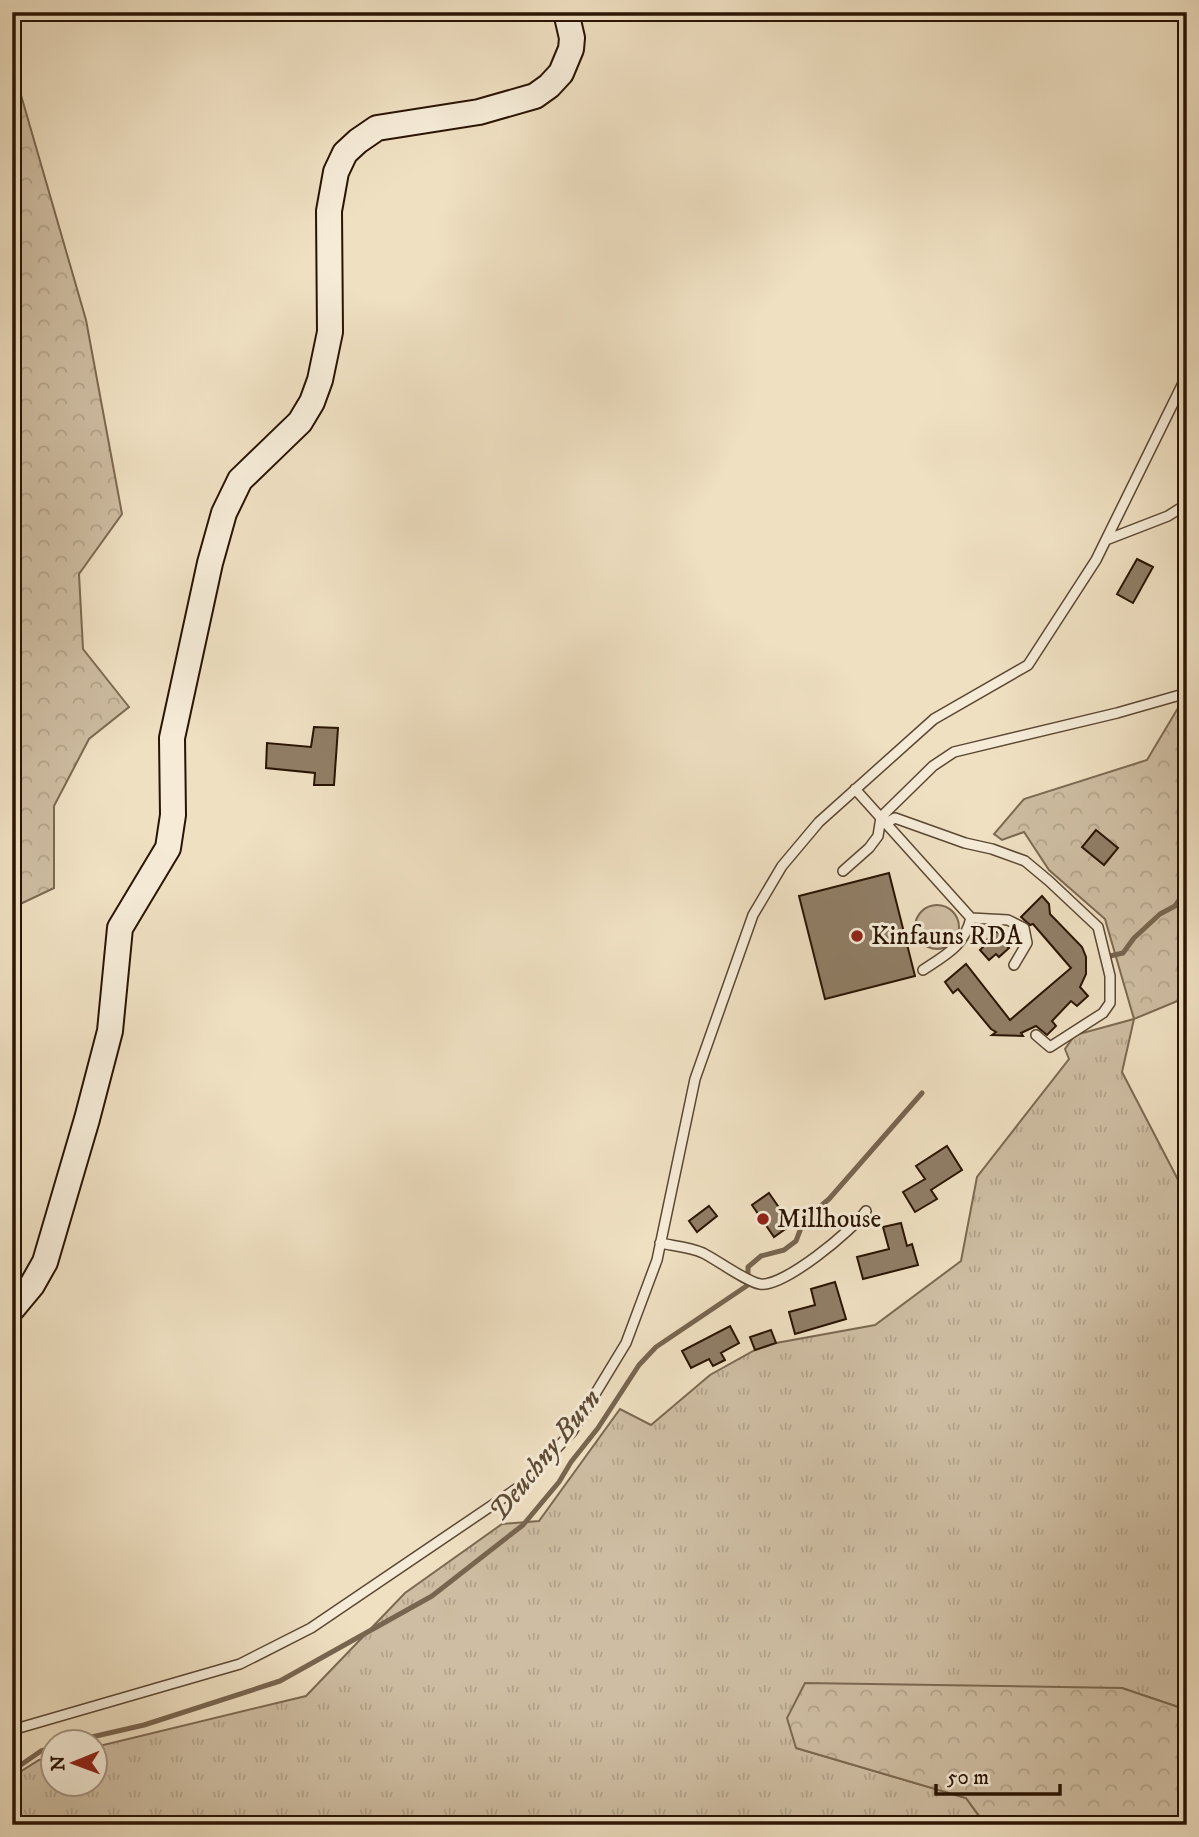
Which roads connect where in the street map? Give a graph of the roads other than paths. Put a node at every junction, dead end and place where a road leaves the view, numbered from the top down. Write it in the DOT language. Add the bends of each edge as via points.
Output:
graph roads {
  1 [pos="566,12"];
  2 [pos="1187,375"];
  3 [pos="1187,504"];
  4 [pos="1106,540"];
  5 [pos="1187,693"];
  6 [pos="855,789"];
  7 [pos="883,820"];
  8 [pos="843,871"];
  9 [pos="971,918"];
  10 [pos="1014,965"];
  11 [pos="923,970"];
  12 [pos="1036,1035"];
  13 [pos="866,1211"];
  14 [pos="660,1243"];
  15 [pos="12,1309"];
  16 [pos="12,1730"];
  1 -- 15 [label="street" via="572,38 569,58 542,91 479,112 377,128 345,153 336,172 329,211 330,332 320,380 300,422 240,480 224,513 172,737 173,815 168,848 120,928 110,1031 87,1119 46,1262"];
  2 -- 4 [label="lane"];
  3 -- 4 [label="lane"];
  4 -- 6 [label="lane" via="1028,665 934,719"];
  5 -- 7 [label="lane" via="954,752 933,766"];
  6 -- 7 [label="lane"];
  6 -- 14 [label="lane" via="782,866 753,915 695,1079"];
  7 -- 8 [label="lane" via="874,842"];
  7 -- 9 [label="lane"];
  7 -- 12 [label="lane" via="895,818 1025,861 1098,927 1110,976 1110,1003 1103,1013 1050,1047"];
  9 -- 10 [label="lane" via="1008,920 1024,928 1027,943"];
  9 -- 11 [label="lane" via="958,945"];
  13 -- 14 [label="lane" via="822,1253 774,1283 760,1284 700,1252"];
  14 -- 16 [label="lane" via="626,1343 572,1432 522,1485 311,1628 240,1664"];
}
